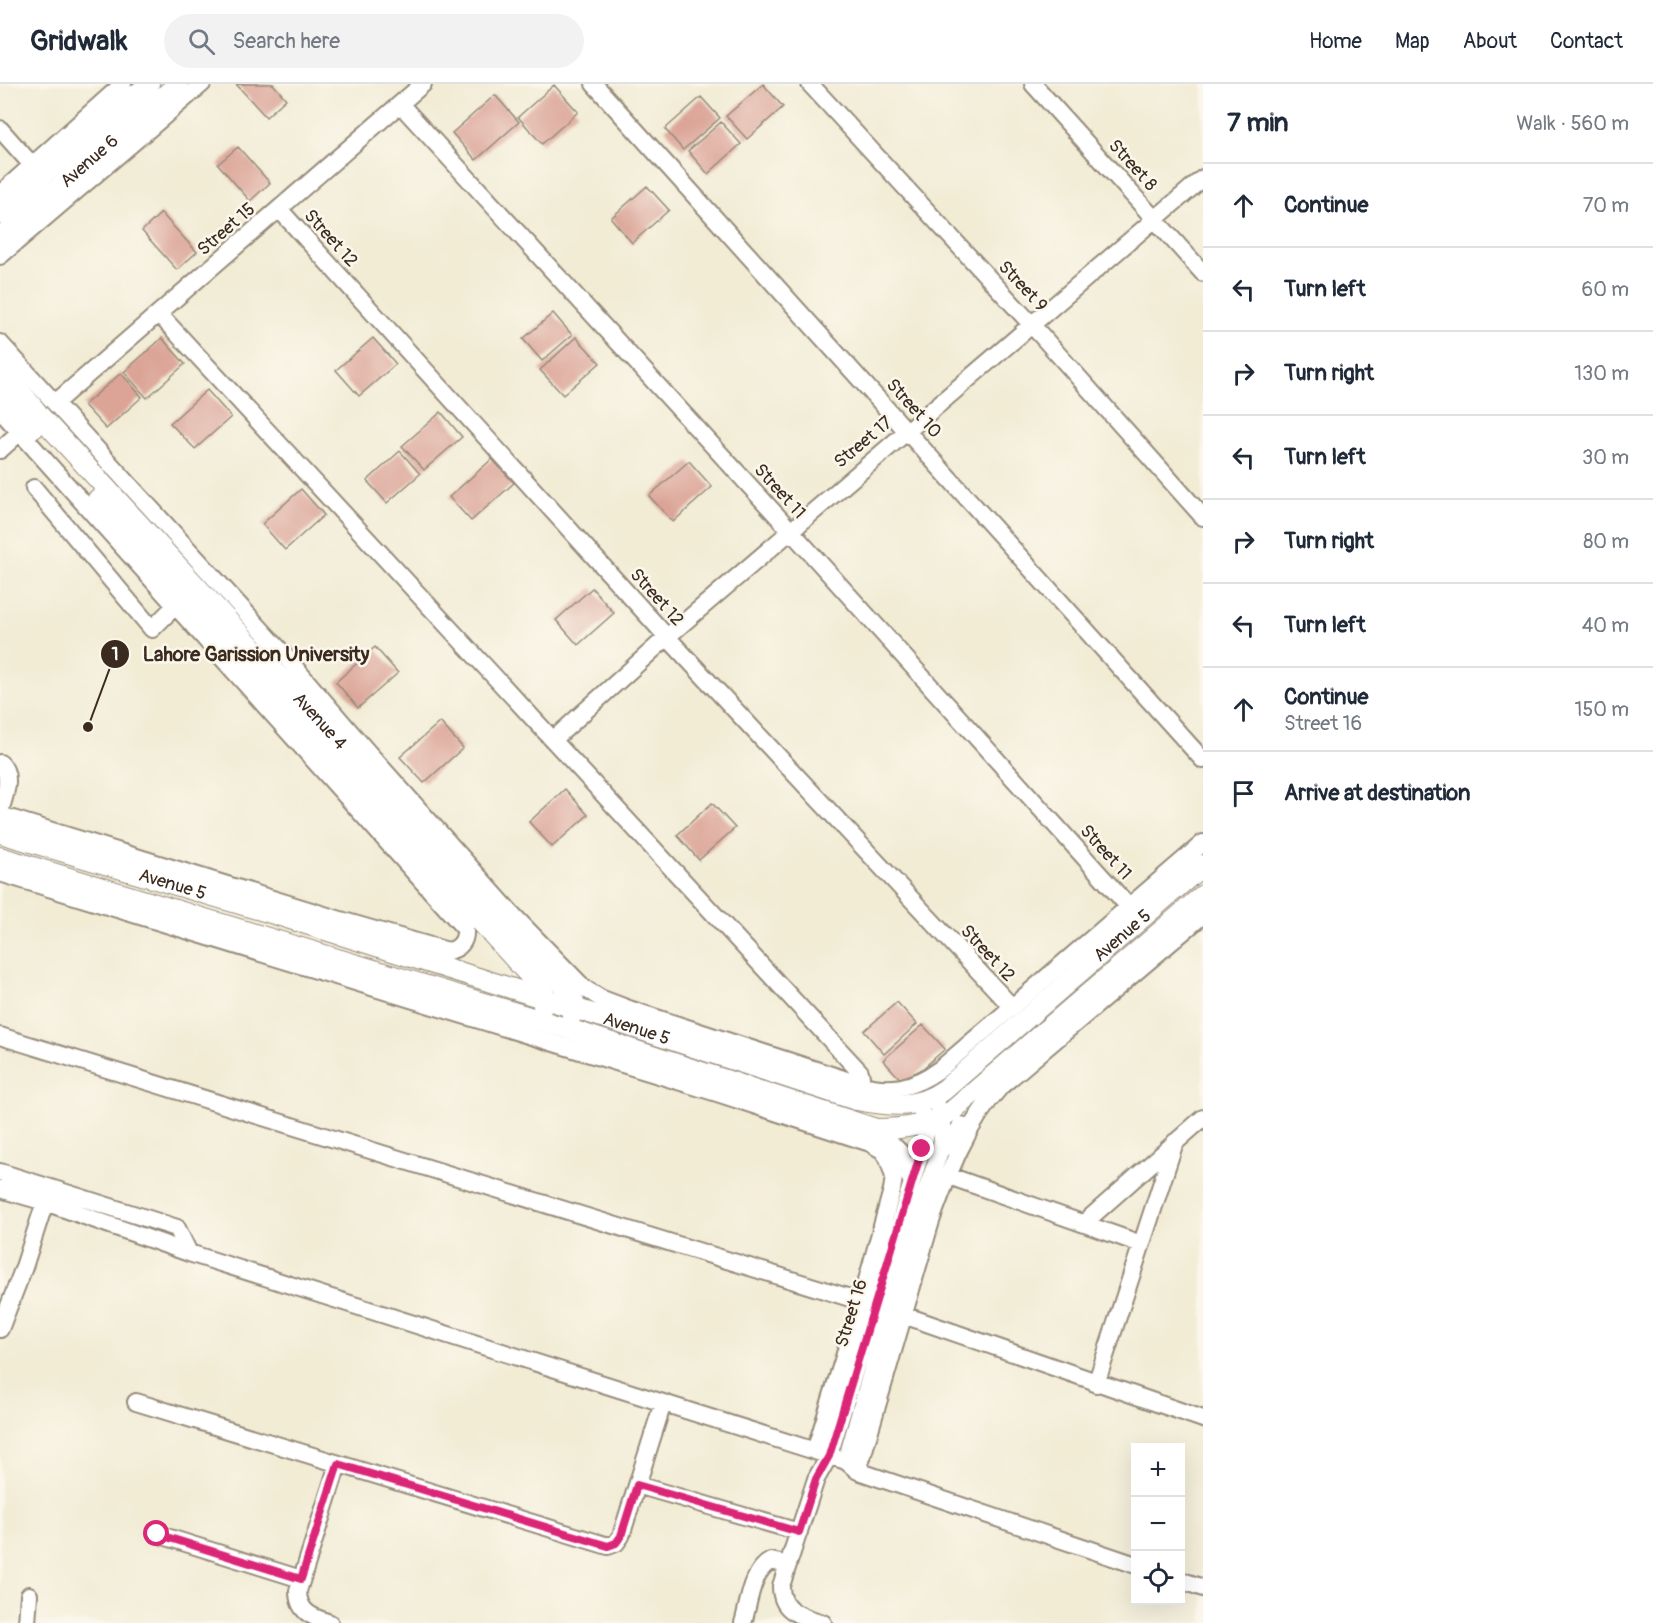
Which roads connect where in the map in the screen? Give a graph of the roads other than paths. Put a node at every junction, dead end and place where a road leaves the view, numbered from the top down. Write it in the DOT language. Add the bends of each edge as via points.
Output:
graph roads {
  1 [pos="123,84"];
  2 [pos="148,84"];
  3 [pos="178,84"];
  4 [pos="202,84"];
  5 [pos="423,84"];
  6 [pos="594,84"];
  7 [pos="810,84"];
  8 [pos="1033,84"];
  9 [pos="400,104"];
  10 [pos="0,129"];
  11 [pos="32,165"];
  12 [pos="1203,178"];
  13 [pos="0,194"];
  14 [pos="279,209"];
  15 [pos="0,214"];
  16 [pos="1155,219"];
  17 [pos="0,238"];
  18 [pos="0,256"];
  19 [pos="1203,273"];
  20 [pos="159,314"];
  21 [pos="1031,324"];
  22 [pos="0,343"];
  23 [pos="0,366"];
  24 [pos="0,390"];
  25 [pos="55,404"];
  26 [pos="0,410"];
  27 [pos="908,430"];
  28 [pos="20,432"];
  29 [pos="0,450"];
  30 [pos="34,488"];
  31 [pos="1203,517"];
  32 [pos="790,530"];
  33 [pos="175,606"];
  34 [pos="667,637"];
  35 [pos="553,740"];
  36 [pos="1203,760"];
  37 [pos="0,763"];
  38 [pos="0,813"];
  39 [pos="0,833"];
  40 [pos="1203,843"];
  41 [pos="0,857"];
  42 [pos="1203,865"];
  43 [pos="0,873"];
  44 [pos="1203,895"];
  45 [pos="1129,907"];
  46 [pos="1203,915"];
  47 [pos="545,1000"];
  48 [pos="1012,1007"];
  49 [pos="574,1008"];
  50 [pos="539,1020"];
  51 [pos="569,1029"];
  52 [pos="0,1035"];
  53 [pos="731,1058"];
  54 [pos="722,1080"];
  55 [pos="859,1084"];
  56 [pos="977,1090"];
  57 [pos="926,1100"];
  58 [pos="1203,1118"];
  59 [pos="934,1120"];
  60 [pos="876,1129"];
  61 [pos="1175,1142"];
  62 [pos="940,1151"];
  63 [pos="0,1172"];
  64 [pos="942,1172"];
  65 [pos="911,1181"];
  66 [pos="0,1189"];
  67 [pos="45,1202"];
  68 [pos="1084,1223"];
  69 [pos="1141,1244"];
  70 [pos="189,1253"];
  71 [pos="882,1308"];
  72 [pos="0,1329"];
  73 [pos="1096,1383"];
  74 [pos="136,1402"];
  75 [pos="663,1403"];
  76 [pos="1203,1419"];
  77 [pos="822,1453"];
  78 [pos="338,1464"];
  79 [pos="852,1466"];
  80 [pos="637,1485"];
  81 [pos="799,1532"];
  82 [pos="157,1534"];
  83 [pos="1131,1563"];
  84 [pos="788,1565"];
  85 [pos="301,1579"];
  86 [pos="1185,1582"];
  87 [pos="1203,1588"];
  88 [pos="29,1595"];
  89 [pos="27,1623"];
  90 [pos="330,1623"];
  91 [pos="743,1623"];
  92 [pos="824,1623"];
  1 -- 11 [label="street"];
  2 -- 15 [label="main road, Avenue 6"];
  3 -- 17 [label="main road, Avenue 6"];
  4 -- 18 [label="street"];
  5 -- 9 [label="street, Street 15"];
  6 -- 27 [label="street, Street 10"];
  7 -- 21 [label="street, Street 9"];
  8 -- 16 [label="street, Street 8"];
  9 -- 14 [label="street, Street 15"];
  9 -- 32 [label="street, Street 11"];
  10 -- 11 [label="street"];
  11 -- 13 [label="street"];
  12 -- 16 [label="street, Street 17"];
  14 -- 20 [label="street, Street 15"];
  14 -- 34 [label="street, Street 12"];
  16 -- 19 [label="street, Street 8"];
  16 -- 21 [label="street, Street 17"];
  20 -- 25 [label="street, Street 15"];
  20 -- 35 [label="street"];
  21 -- 27 [label="street, Street 17"];
  21 -- 31 [label="street, Street 9"];
  22 -- 25 [label="street"];
  23 -- 49 [label="main road, Avenue 4" via="40,416 568,991"];
  24 -- 47 [label="main road, Avenue 4" via="539,986"];
  25 -- 55 [label="street" via="279,649 512,914 584,988 629,1009"];
  26 -- 28 [label="street"];
  27 -- 32 [label="street, Street 17"];
  27 -- 36 [label="street, Street 10"];
  28 -- 29 [label="street"];
  28 -- 33 [label="street"];
  30 -- 33 [label="street" via="152,629"];
  32 -- 34 [label="street, Street 17"];
  32 -- 45 [label="street, Street 11"];
  33 -- 38 [label="street" via="465,929 460,946 448,951 354,924"];
  34 -- 35 [label="street, Street 17"];
  34 -- 48 [label="street, Street 12"];
  35 -- 55 [label="street" via="860,1072"];
  37 -- 38 [label="street" via="8,777"];
  39 -- 47 [label="main road, Avenue 5"];
  40 -- 45 [label="street"];
  41 -- 50 [label="main road, Avenue 5"];
  42 -- 57 [label="main road, Avenue 5"];
  43 -- 71 [label="street" via="870,1143 888,1158 894,1177"];
  44 -- 56 [label="main road, Avenue 5"];
  45 -- 48 [label="street"];
  46 -- 64 [label="street" via="1001,1086 974,1120"];
  47 -- 49 [label="main road, Avenue 5"];
  47 -- 50 [label="main road"];
  48 -- 55 [label="street" via="927,1078 901,1088"];
  49 -- 51 [label="main road"];
  49 -- 53 [label="main road, Avenue 5"];
  50 -- 51 [label="main road, Avenue 5"];
  51 -- 54 [label="main road, Avenue 5"];
  52 -- 71 [label="street"];
  53 -- 54 [label="street"];
  53 -- 57 [label="main road, Avenue 5" via="856,1100 897,1106"];
  54 -- 60 [label="main road, Avenue 5"];
  56 -- 59 [label="main road, Avenue 5"];
  56 -- 62 [label="street, Avenue 5" via="953,1140"];
  57 -- 59 [label="street"];
  58 -- 61 [label="street"];
  59 -- 60 [label="main road, Avenue 5" via="906,1128"];
  59 -- 62 [label="street" via="943,1136"];
  59 -- 65 [label="street, Street 16"];
  60 -- 65 [label="street" via="900,1152"];
  61 -- 68 [label="street"];
  61 -- 69 [label="street"];
  62 -- 64 [label="street, Avenue 5"];
  63 -- 70 [label="street" via="177,1228"];
  64 -- 68 [label="street"];
  64 -- 71 [label="street, Street 16"];
  65 -- 71 [label="street, Street 16"];
  66 -- 67 [label="street"];
  67 -- 70 [label="street"];
  67 -- 72 [label="street"];
  68 -- 69 [label="street"];
  69 -- 73 [label="street"];
  70 -- 75 [label="street"];
  71 -- 73 [label="street"];
  71 -- 77 [label="street"];
  71 -- 79 [label="street, Street 16"];
  73 -- 76 [label="street"];
  74 -- 78 [label="street"];
  75 -- 77 [label="street"];
  75 -- 80 [label="street"];
  77 -- 79 [label="street"];
  77 -- 81 [label="street"];
  78 -- 80 [label="street" via="608,1546 621,1536"];
  78 -- 85 [label="street"];
  79 -- 83 [label="street"];
  80 -- 81 [label="street"];
  81 -- 84 [label="street"];
  82 -- 85 [label="street"];
  84 -- 91 [label="street" via="771,1561 764,1564"];
  84 -- 92 [label="street" via="781,1586 785,1605"];
  85 -- 90 [label="street" via="300,1607 308,1615"];
  86 -- 87 [label="street"];
  88 -- 89 [label="street"];
}
